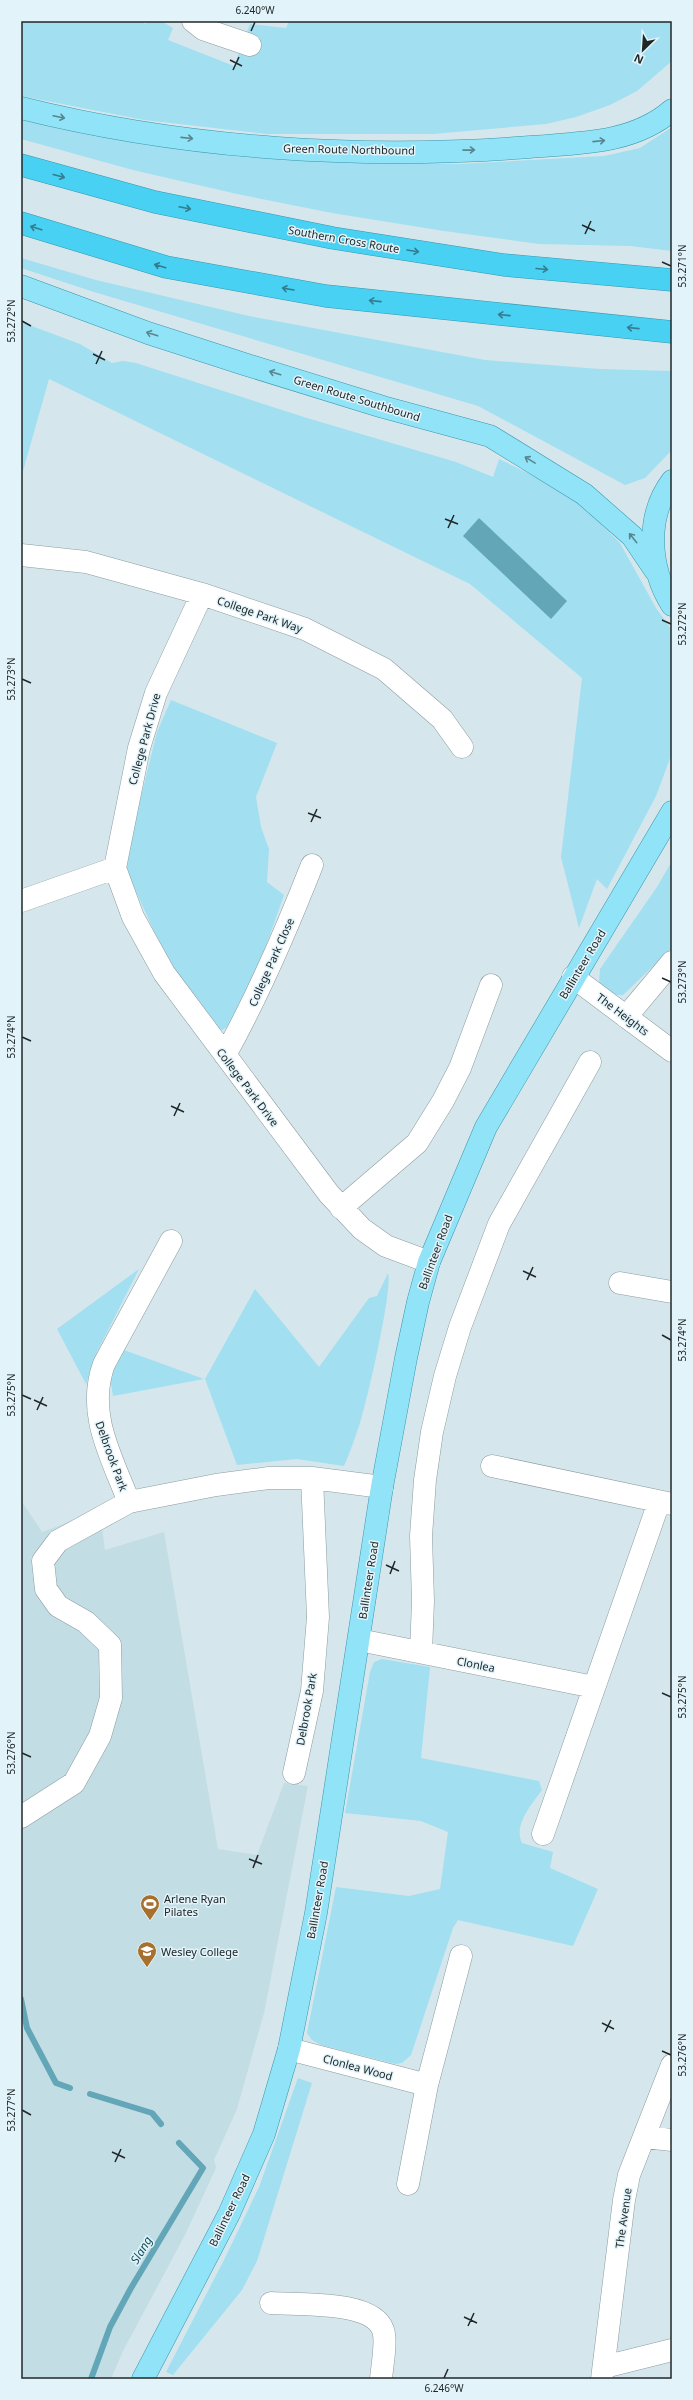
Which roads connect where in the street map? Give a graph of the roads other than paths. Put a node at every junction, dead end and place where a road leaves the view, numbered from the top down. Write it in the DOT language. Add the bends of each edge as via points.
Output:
graph roads {
  1 [pos="193,21"];
  2 [pos="250,45"];
  3 [pos="21,108"];
  4 [pos="672,110"];
  5 [pos="21,165"];
  6 [pos="21,223"];
  7 [pos="672,280"];
  8 [pos="21,286"];
  9 [pos="672,332"];
  10 [pos="672,481"];
  11 [pos="21,555"];
  12 [pos="655,570"];
  13 [pos="202,594"];
  14 [pos="672,605"];
  15 [pos="462,748"];
  16 [pos="672,812"];
  17 [pos="312,865"];
  18 [pos="115,868"];
  19 [pos="21,900"];
  20 [pos="672,962"];
  21 [pos="573,977"];
  22 [pos="491,985"];
  23 [pos="626,1017"];
  24 [pos="672,1051"];
  25 [pos="225,1055"];
  26 [pos="590,1062"];
  27 [pos="341,1208"];
  28 [pos="171,1241"];
  29 [pos="429,1262"];
  30 [pos="620,1283"];
  31 [pos="672,1292"];
  32 [pos="492,1466"];
  33 [pos="312,1478"];
  34 [pos="382,1486"];
  35 [pos="129,1502"];
  36 [pos="666,1503"];
  37 [pos="359,1640"];
  38 [pos="421,1652"];
  39 [pos="594,1687"];
  40 [pos="294,1773"];
  41 [pos="21,1817"];
  42 [pos="543,1834"];
  43 [pos="461,1956"];
  44 [pos="289,2049"];
  45 [pos="672,2065"];
  46 [pos="427,2085"];
  47 [pos="645,2137"];
  48 [pos="672,2140"];
  49 [pos="408,2184"];
  50 [pos="271,2303"];
  51 [pos="672,2350"];
  52 [pos="603,2373"];
  53 [pos="143,2379"];
  54 [pos="381,2379"];
  1 -- 2 [label="street" via="203,29"];
  3 -- 4 [label="main road, Green Route Northbound, one-way" via="100,125 175,137 270,147 374,150 500,149 605,140 629,135"];
  5 -- 7 [label="highway, Southern Cross Route, one-way" via="155,202 333,238 504,266"];
  9 -- 6 [label="highway, one-way" via="326,296 166,267"];
  12 -- 8 [label="main road, Green Route Southbound, one-way" via="632,536 584,494 490,436 383,407 244,364 148,333"];
  10 -- 12 [label="main road" via="665,490 653,529"];
  11 -- 13 [label="street, College Park Way" via="86,562"];
  12 -- 14 [label="main road"];
  13 -- 15 [label="street, College Park Way" via="305,629 384,668 442,719"];
  13 -- 18 [label="street, College Park Drive" via="156,693 139,748"];
  16 -- 21 [label="main road, Ballinteer Road"];
  17 -- 25 [label="street, College Park Close" via="268,972"];
  18 -- 19 [label="street"];
  18 -- 25 [label="street, College Park Drive" via="133,917 164,973"];
  20 -- 23 [label="street"];
  21 -- 23 [label="street, The Heights"];
  21 -- 29 [label="main road, Ballinteer Road" via="486,1127"];
  22 -- 27 [label="street" via="460,1068 443,1102 417,1143"];
  23 -- 24 [label="street, The Heights"];
  25 -- 27 [label="street, College Park Drive" via="298,1155"];
  26 -- 38 [label="street" via="499,1224 460,1327 445,1376 432,1432 425,1480 421,1536 424,1601"];
  27 -- 29 [label="street, College Park Drive" via="362,1229 386,1246"];
  28 -- 35 [label="street, Delbrook Park" via="98,1379 98,1420"];
  29 -- 34 [label="main road, Ballinteer Road" via="406,1358"];
  30 -- 31 [label="street"];
  32 -- 36 [label="street"];
  33 -- 34 [label="street, Delbrook Park"];
  33 -- 35 [label="street, Delbrook Park" via="269,1478"];
  33 -- 40 [label="street, Delbrook Park" via="318,1617 312,1691"];
  34 -- 37 [label="main road, Ballinteer Road"];
  35 -- 41 [label="street" via="58,1541 43,1561 46,1589 58,1606 86,1622 110,1645 111,1698 100,1736 74,1783"];
  36 -- 39 [label="street"];
  37 -- 38 [label="street, Clonlea"];
  37 -- 44 [label="main road, Ballinteer Road" via="316,1912"];
  38 -- 39 [label="street, Clonlea"];
  39 -- 42 [label="street"];
  43 -- 46 [label="street"];
  44 -- 46 [label="street, Clonlea Wood"];
  44 -- 53 [label="main road, Ballinteer Road" via="264,2134 229,2214"];
  45 -- 47 [label="street, The Avenue"];
  46 -- 49 [label="street"];
  47 -- 48 [label="street"];
  47 -- 52 [label="street, The Avenue" via="629,2175 624,2200"];
  50 -- 54 [label="street" via="346,2307 371,2314 383,2330"];
  51 -- 52 [label="street"];
}
